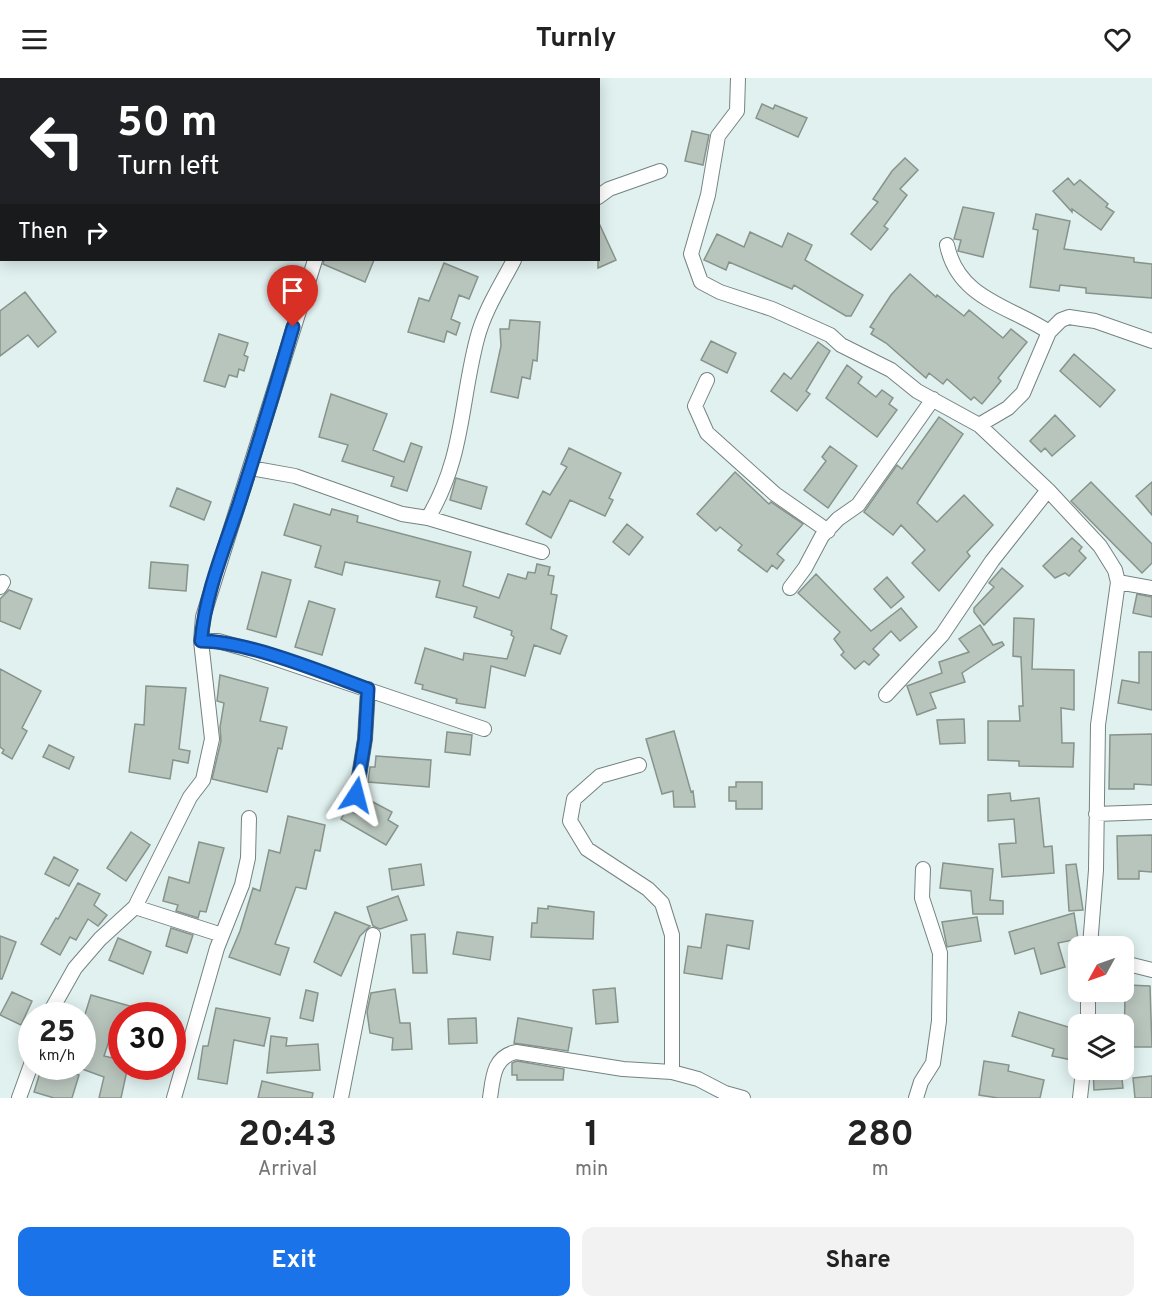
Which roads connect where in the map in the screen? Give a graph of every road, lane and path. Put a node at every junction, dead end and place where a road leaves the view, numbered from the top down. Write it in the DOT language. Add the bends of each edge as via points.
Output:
graph roads {
  1 [pos="738,78"];
  2 [pos="660,171"];
  3 [pos="600,196"];
  4 [pos="947,245"];
  5 [pos="315,261"];
  6 [pos="514,261"];
  7 [pos="1049,332"];
  8 [pos="1152,341"];
  9 [pos="707,380"];
  10 [pos="933,399"];
  11 [pos="979,425"];
  12 [pos="251,468"];
  13 [pos="1048,490"];
  14 [pos="428,518"];
  15 [pos="828,531"];
  16 [pos="542,552"];
  17 [pos="1118,582"];
  18 [pos="1150,586"];
  19 [pos="790,588"];
  20 [pos="201,641"];
  21 [pos="368,689"];
  22 [pos="886,695"];
  23 [pos="484,729"];
  24 [pos="639,765"];
  25 [pos="356,795"];
  26 [pos="1152,812"];
  27 [pos="1096,814"];
  28 [pos="249,818"];
  29 [pos="923,869"];
  30 [pos="135,907"];
  31 [pos="222,935"];
  32 [pos="373,935"];
  33 [pos="1091,936"];
  34 [pos="1134,966"];
  35 [pos="1152,970"];
  36 [pos="56,1002"];
  37 [pos="672,1072"];
  38 [pos="26,1080"];
  39 [pos="1082,1080"];
  40 [pos="19,1098"];
  41 [pos="174,1098"];
  42 [pos="341,1098"];
  43 [pos="490,1098"];
  44 [pos="744,1098"];
  45 [pos="916,1098"];
  46 [pos="1080,1098"];
  1 -- 10 [label="street" via="737,111 718,136 708,195 691,254 701,282 830,335"];
  2 -- 3 [label="street"];
  4 -- 7 [label="street" via="958,272 979,296"];
  5 -- 12 [label="street"];
  6 -- 14 [label="street" via="477,339 460,438 447,483"];
  7 -- 8 [label="street" via="1061,320 1079,317"];
  7 -- 11 [label="street" via="1023,393 1008,408"];
  9 -- 15 [label="street" via="695,406 707,433 775,494"];
  10 -- 11 [label="street"];
  10 -- 15 [label="street" via="858,505"];
  11 -- 13 [label="street"];
  12 -- 14 [label="street" via="295,476 402,514"];
  12 -- 20 [label="street" via="203,617"];
  13 -- 17 [label="street" via="1100,546"];
  13 -- 22 [label="street" via="992,561 942,635"];
  14 -- 16 [label="street"];
  15 -- 19 [label="street"];
  17 -- 18 [label="street"];
  17 -- 27 [label="street" via="1098,725"];
  20 -- 21 [label="street" via="218,641 250,650"];
  20 -- 30 [label="street" via="212,739 209,762"];
  21 -- 23 [label="street"];
  21 -- 25 [label="street"];
  24 -- 37 [label="street" via="600,776 574,799 570,821 587,849 663,903 672,935"];
  26 -- 27 [label="street"];
  27 -- 33 [label="street"];
  28 -- 31 [label="street" via="248,858 242,885"];
  29 -- 45 [label="street" via="922,898 940,952 939,1022 933,1063"];
  30 -- 31 [label="street"];
  30 -- 36 [label="street" via="75,968"];
  31 -- 41 [label="street"];
  32 -- 42 [label="street"];
  34 -- 35 [label="street"];
  37 -- 43 [label="street" via="623,1069 516,1052 498,1061"];
  37 -- 44 [label="street"];
  38 -- 40 [label="street"];
  39 -- 46 [label="street"];
}
